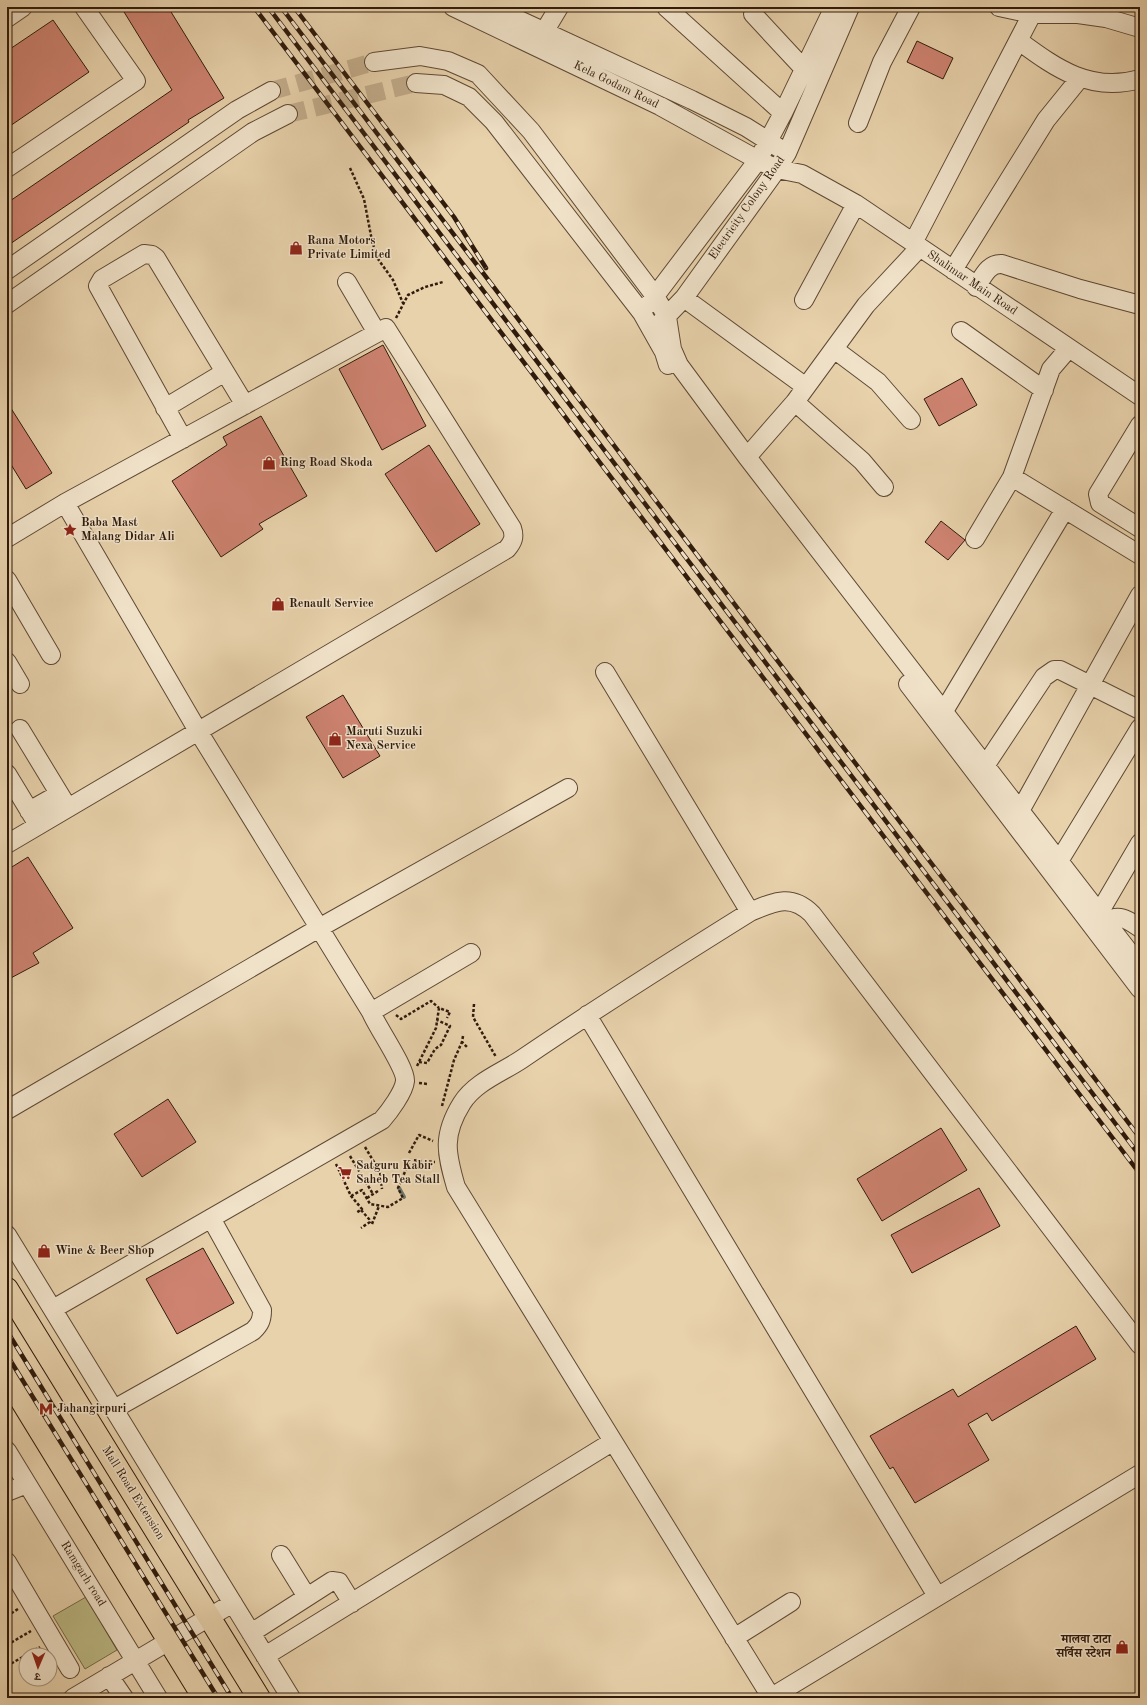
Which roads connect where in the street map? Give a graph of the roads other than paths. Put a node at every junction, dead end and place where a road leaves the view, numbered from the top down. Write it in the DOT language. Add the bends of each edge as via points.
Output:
graph roads {
  1 [pos="22,7"];
  2 [pos="84,7"];
  3 [pos="453,7"];
  4 [pos="491,7"];
  5 [pos="558,7"];
  6 [pos="666,7"];
  7 [pos="834,7"];
  8 [pos="850,7"];
  9 [pos="911,7"];
  10 [pos="999,7"];
  11 [pos="753,14"];
  12 [pos="1032,14"];
  13 [pos="7,18"];
  14 [pos="1140,28"];
  15 [pos="544,32"];
  16 [pos="1019,41"];
  17 [pos="374,62"];
  18 [pos="805,70"];
  19 [pos="1080,78"];
  20 [pos="1140,79"];
  21 [pos="416,83"];
  22 [pos="271,91"];
  23 [pos="783,113"];
  24 [pos="288,114"];
  25 [pos="858,123"];
  26 [pos="769,142"];
  27 [pos="787,153"];
  28 [pos="758,160"];
  29 [pos="7,168"];
  30 [pos="777,169"];
  31 [pos="802,174"];
  32 [pos="856,204"];
  33 [pos="916,245"];
  34 [pos="7,270"];
  35 [pos="953,270"];
  36 [pos="347,282"];
  37 [pos="976,287"];
  38 [pos="655,296"];
  39 [pos="684,298"];
  40 [pos="804,300"];
  41 [pos="7,304"];
  42 [pos="1140,305"];
  43 [pos="642,313"];
  44 [pos="667,317"];
  45 [pos="382,330"];
  46 [pos="653,331"];
  47 [pos="961,331"];
  48 [pos="1069,348"];
  49 [pos="834,349"];
  50 [pos="225,372"];
  51 [pos="806,387"];
  52 [pos="1044,390"];
  53 [pos="1140,396"];
  54 [pos="795,402"];
  55 [pos="245,405"];
  56 [pos="165,408"];
  57 [pos="911,420"];
  58 [pos="1140,425"];
  59 [pos="183,439"];
  60 [pos="747,456"];
  61 [pos="1012,477"];
  62 [pos="884,487"];
  63 [pos="65,503"];
  64 [pos="1065,509"];
  65 [pos="1140,528"];
  66 [pos="7,538"];
  67 [pos="975,539"];
  68 [pos="1140,555"];
  69 [pos="7,580"];
  70 [pos="1140,595"];
  71 [pos="51,655"];
  72 [pos="7,662"];
  73 [pos="605,672"];
  74 [pos="20,684"];
  75 [pos="1090,685"];
  76 [pos="1140,709"];
  77 [pos="944,711"];
  78 [pos="1140,728"];
  79 [pos="20,729"];
  80 [pos="198,731"];
  81 [pos="985,766"];
  82 [pos="7,774"];
  83 [pos="568,788"];
  84 [pos="7,797"];
  85 [pos="63,801"];
  86 [pos="1020,811"];
  87 [pos="32,822"];
  88 [pos="1140,843"];
  89 [pos="7,844"];
  90 [pos="1059,861"];
  91 [pos="750,912"];
  92 [pos="1102,917"];
  93 [pos="318,928"];
  94 [pos="1140,928"];
  95 [pos="471,953"];
  96 [pos="1140,966"];
  97 [pos="1140,989"];
  98 [pos="377,1008"];
  99 [pos="587,1015"];
  100 [pos="7,1110"];
  101 [pos="211,1218"];
  102 [pos="7,1235"];
  103 [pos="7,1290"];
  104 [pos="53,1309"];
  105 [pos="1140,1345"];
  106 [pos="7,1377"];
  107 [pos="114,1410"];
  108 [pos="612,1442"];
  109 [pos="7,1450"];
  110 [pos="1140,1474"];
  111 [pos="27,1484"];
  112 [pos="7,1492"];
  113 [pos="281,1555"];
  114 [pos="9,1571"];
  115 [pos="937,1596"];
  116 [pos="307,1597"];
  117 [pos="791,1602"];
  118 [pos="233,1603"];
  119 [pos="352,1603"];
  120 [pos="210,1617"];
  121 [pos="251,1633"];
  122 [pos="734,1638"];
  123 [pos="169,1641"];
  124 [pos="265,1656"];
  125 [pos="136,1661"];
  126 [pos="70,1669"];
  127 [pos="101,1686"];
  128 [pos="73,1698"];
  129 [pos="124,1698"];
  130 [pos="158,1698"];
  131 [pos="204,1698"];
  132 [pos="258,1698"];
  133 [pos="291,1698"];
  134 [pos="770,1698"];
  1 -- 13 [label="street"];
  2 -- 29 [label="street" via="136,81"];
  3 -- 28 [label="street, Kela Godam Road" via="660,106"];
  4 -- 15 [label="street, Kela Godam Road"];
  5 -- 15 [label="street"];
  6 -- 23 [label="street"];
  7 -- 18 [label="street, Electricity Colony Road"];
  8 -- 27 [label="street, Electricity Colony Road"];
  9 -- 25 [label="street" via="882,62"];
  10 -- 12 [label="street"];
  11 -- 18 [label="street"];
  12 -- 14 [label="street" via="1078,14 1106,18"];
  12 -- 16 [label="street"];
  15 -- 26 [label="street, Kela Godam Road" via="726,117"];
  16 -- 19 [label="street" via="1053,66"];
  16 -- 33 [label="street"];
  17 -- 38 [label="street" via="420,56 448,61 478,74 531,131"];
  18 -- 23 [label="street, Electricity Colony Road"];
  19 -- 20 [label="street" via="1104,83"];
  19 -- 35 [label="street" via="1046,120"];
  21 -- 43 [label="street" via="444,85 469,97 494,122"];
  22 -- 34 [label="street" via="237,110"];
  23 -- 26 [label="street, Electricity Colony Road"];
  24 -- 41 [label="street" via="253,132"];
  26 -- 27 [label="street, Kela Godam Road"];
  26 -- 28 [label="street, Electricity Colony Road"];
  27 -- 30 [label="street, Electricity Colony Road"];
  27 -- 31 [label="street, Shalimar Main Road"];
  28 -- 30 [label="street, Kela Godam Road"];
  28 -- 38 [label="street, Electricity Colony Road"];
  30 -- 31 [label="street, Shalimar Main Road"];
  30 -- 39 [label="street, Electricity Colony Road"];
  31 -- 32 [label="street, Shalimar Main Road"];
  32 -- 33 [label="street, Shalimar Main Road"];
  32 -- 40 [label="street"];
  33 -- 35 [label="street, Shalimar Main Road"];
  33 -- 49 [label="street" via="866,305"];
  35 -- 37 [label="street, Shalimar Main Road"];
  36 -- 45 [label="street"];
  37 -- 42 [label="street" via="989,268 1002,264"];
  37 -- 48 [label="street, Shalimar Main Road"];
  38 -- 43 [label="street, Electricity Colony Road"];
  38 -- 44 [label="street"];
  39 -- 44 [label="street, Electricity Colony Road"];
  39 -- 51 [label="street"];
  43 -- 46 [label="street"];
  44 -- 46 [label="street, Electricity Colony Road"];
  44 -- 60 [label="street" via="672,349 679,365"];
  45 -- 55 [label="street"];
  45 -- 80 [label="street" via="512,528 512,543 507,549"];
  46 -- 97 [label="street" via="669,368"];
  47 -- 52 [label="street"];
  48 -- 52 [label="street" via="1051,369"];
  48 -- 53 [label="street, Shalimar Main Road"];
  49 -- 51 [label="street"];
  49 -- 57 [label="street" via="878,382"];
  50 -- 55 [label="street"];
  50 -- 56 [label="street"];
  50 -- 56 [label="street" via="152,255 144,254 102,279 99,282 99,291"];
  51 -- 54 [label="street"];
  52 -- 61 [label="street"];
  54 -- 60 [label="street"];
  54 -- 62 [label="street" via="862,461"];
  55 -- 59 [label="street"];
  56 -- 59 [label="street"];
  58 -- 65 [label="street" via="1098,494 1100,503"];
  59 -- 63 [label="street"];
  60 -- 77 [label="street"];
  61 -- 64 [label="street"];
  61 -- 67 [label="street"];
  63 -- 66 [label="street"];
  63 -- 80 [label="street"];
  64 -- 68 [label="street"];
  64 -- 77 [label="street"];
  69 -- 71 [label="street"];
  70 -- 75 [label="street"];
  72 -- 74 [label="street"];
  73 -- 91 [label="street"];
  75 -- 76 [label="street"];
  75 -- 81 [label="street" via="1060,670 1047,673"];
  75 -- 86 [label="street"];
  77 -- 81 [label="street"];
  78 -- 90 [label="street"];
  79 -- 85 [label="street"];
  80 -- 85 [label="street"];
  80 -- 93 [label="street"];
  81 -- 86 [label="street"];
  82 -- 87 [label="street"];
  83 -- 93 [label="street"];
  84 -- 87 [label="street"];
  85 -- 87 [label="street"];
  86 -- 90 [label="street"];
  87 -- 89 [label="street"];
  88 -- 92 [label="street"];
  90 -- 92 [label="street"];
  91 -- 99 [label="street"];
  91 -- 105 [label="street" via="772,902 788,901 802,904 812,914"];
  92 -- 94 [label="street" via="1120,917"];
  92 -- 96 [label="street"];
  93 -- 98 [label="street"];
  93 -- 100 [label="street"];
  95 -- 98 [label="street"];
  98 -- 101 [label="street" via="376,1024 403,1069 405,1081 388,1113 382,1120"];
  99 -- 108 [label="street" via="504,1071 480,1084 463,1101 454,1116 447,1136 448,1154 456,1187"];
  99 -- 115 [label="street"];
  101 -- 104 [label="street"];
  101 -- 107 [label="street" via="262,1310 259,1325 253,1331"];
  102 -- 104 [label="street"];
  103 -- 120 [label="main road, Mall Road Extension"];
  104 -- 107 [label="street"];
  106 -- 123 [label="main road"];
  107 -- 118 [label="street"];
  108 -- 119 [label="street"];
  108 -- 122 [label="street"];
  109 -- 111 [label="street, Ramgarh road"];
  110 -- 115 [label="street"];
  111 -- 112 [label="street"];
  111 -- 125 [label="street, Ramgarh road"];
  113 -- 116 [label="street"];
  114 -- 126 [label="street"];
  115 -- 134 [label="street"];
  116 -- 119 [label="street" via="332,1581 337,1581"];
  116 -- 121 [label="street"];
  117 -- 122 [label="street"];
  118 -- 120 [label="street"];
  118 -- 121 [label="street"];
  119 -- 124 [label="street"];
  120 -- 123 [label="street"];
  120 -- 132 [label="main road, Mall Road Extension"];
  121 -- 124 [label="street"];
  122 -- 134 [label="street"];
  123 -- 125 [label="street"];
  123 -- 131 [label="main road"];
  124 -- 133 [label="street"];
  125 -- 127 [label="street"];
  125 -- 130 [label="street, Ramgarh road"];
  127 -- 128 [label="street"];
  127 -- 129 [label="street"];
}
